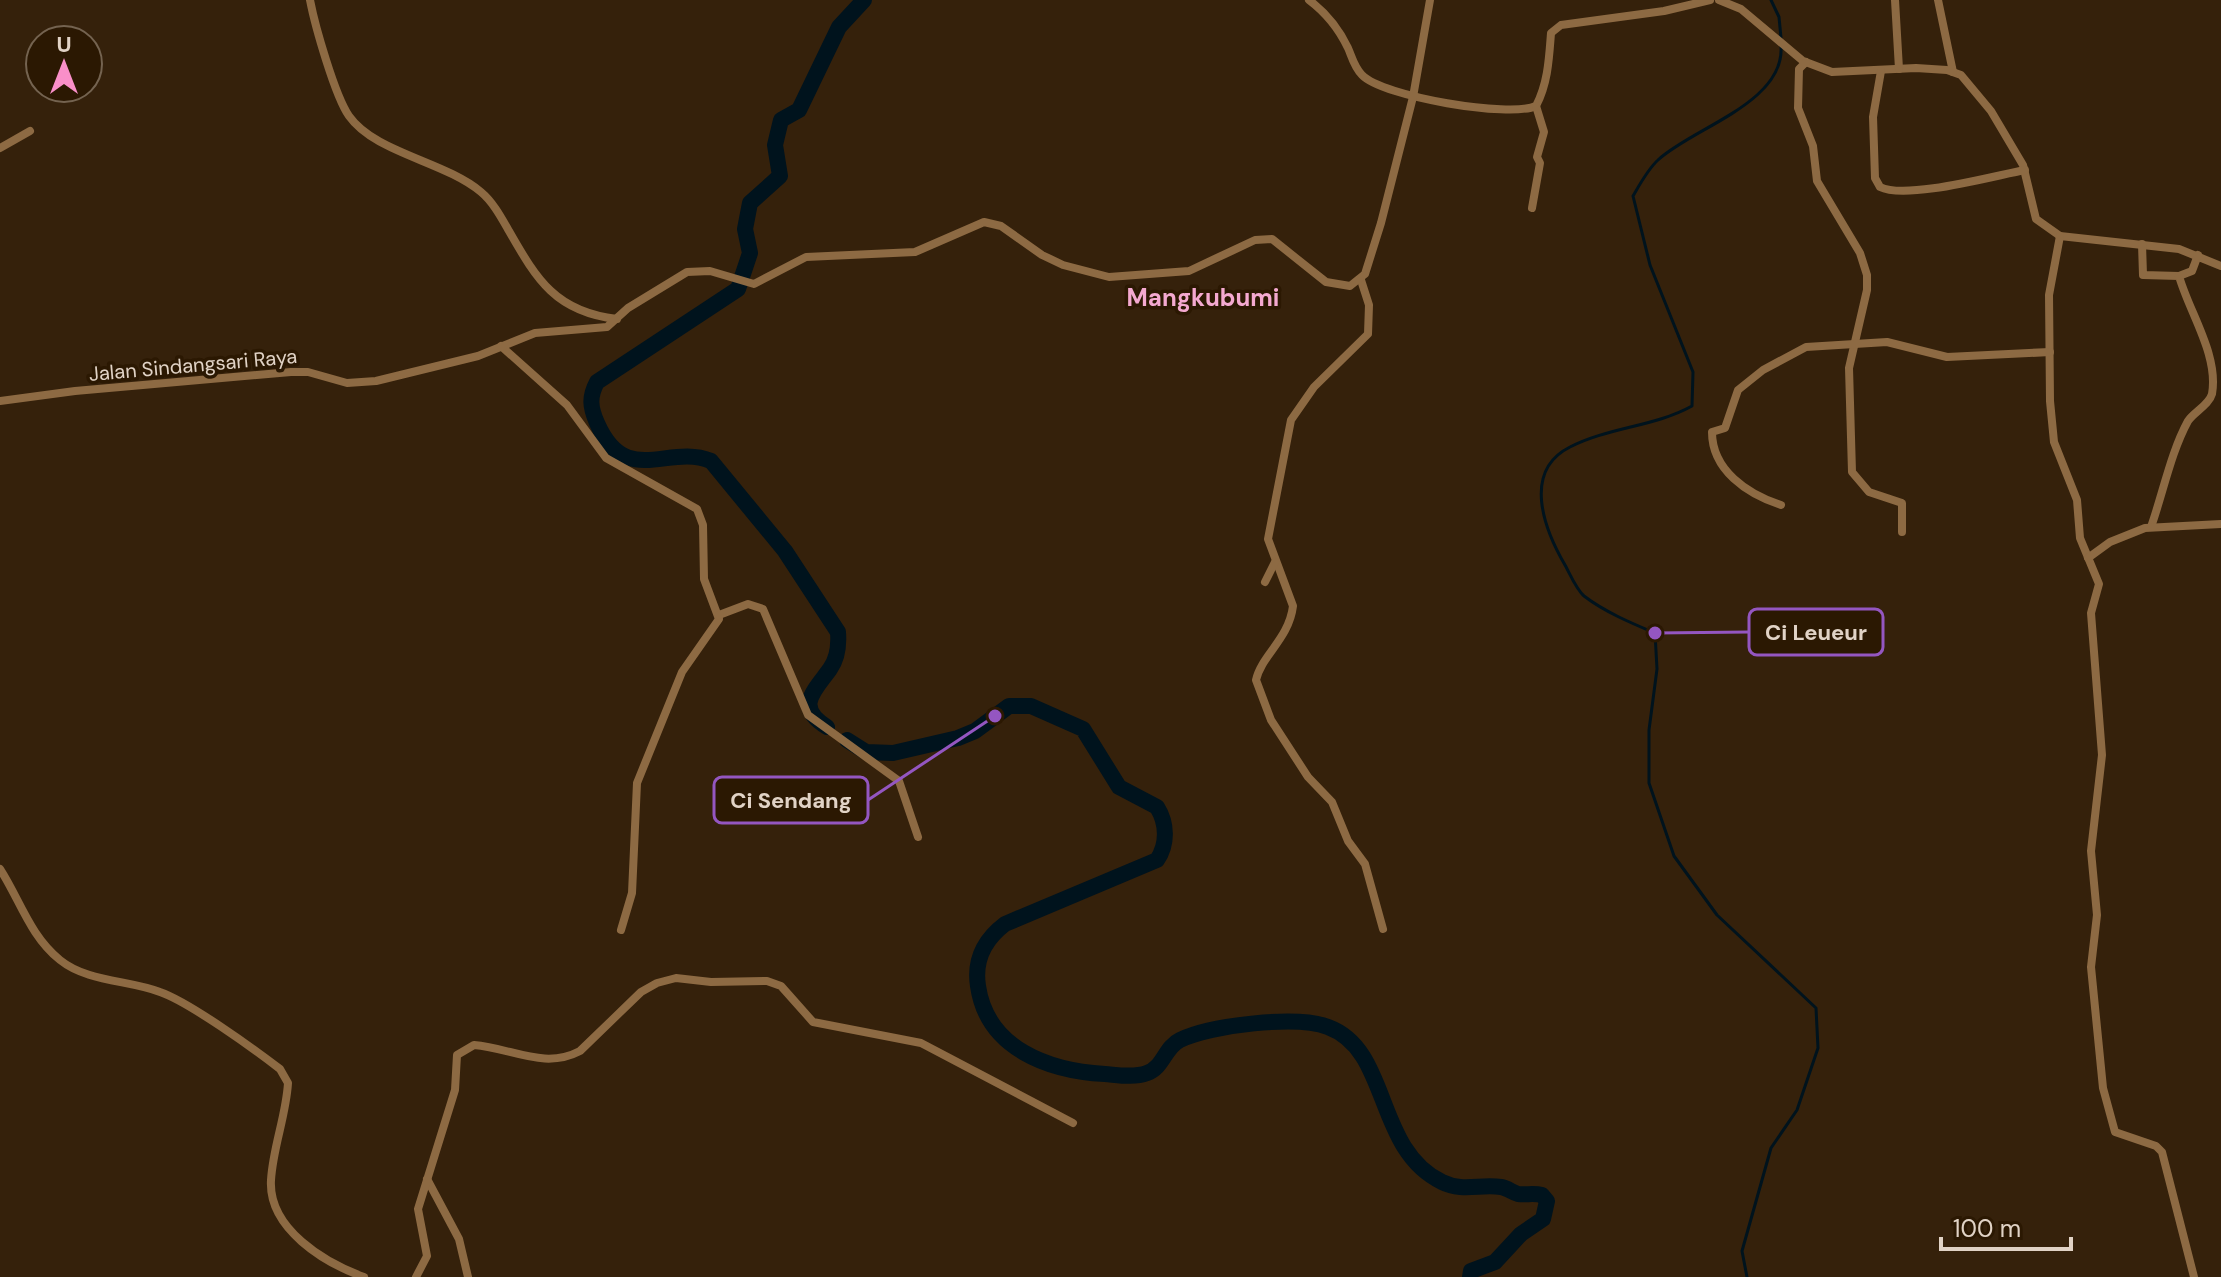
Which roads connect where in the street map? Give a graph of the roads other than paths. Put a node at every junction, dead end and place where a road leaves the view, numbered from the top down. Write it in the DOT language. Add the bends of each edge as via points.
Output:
graph roads {
  1 [pos="310,0"];
  2 [pos="1309,0"];
  3 [pos="1430,0"];
  4 [pos="1710,0"];
  5 [pos="1719,0"];
  6 [pos="1895,0"];
  7 [pos="1938,0"];
  8 [pos="1805,61"];
  9 [pos="1899,69"];
  10 [pos="1881,71"];
  11 [pos="1953,72"];
  12 [pos="1413,97"];
  13 [pos="1536,106"];
  14 [pos="30,131"];
  15 [pos="0,148"];
  16 [pos="2025,170"];
  17 [pos="1532,208"];
  18 [pos="2060,236"];
  19 [pos="2142,244"];
  20 [pos="2198,255"];
  21 [pos="2221,266"];
  22 [pos="2179,276"];
  23 [pos="1361,280"];
  24 [pos="617,319"];
  25 [pos="1853,344"];
  26 [pos="501,346"];
  27 [pos="2050,352"];
  28 [pos="0,401"];
  29 [pos="1781,505"];
  30 [pos="2221,524"];
  31 [pos="2151,527"];
  32 [pos="1902,532"];
  33 [pos="2088,558"];
  34 [pos="1275,562"];
  35 [pos="1265,582"];
  36 [pos="719,615"];
  37 [pos="918,837"];
  38 [pos="0,869"];
  39 [pos="1383,929"];
  40 [pos="621,930"];
  41 [pos="1073,1123"];
  42 [pos="427,1179"];
  43 [pos="364,1277"];
  44 [pos="416,1277"];
  45 [pos="468,1277"];
  46 [pos="2194,1277"];
  1 -- 24 [label="street" via="351,119 391,147 450,171 481,192 543,286 585,313"];
  2 -- 12 [label="street" via="1339,32 1362,76"];
  3 -- 12 [label="street"];
  4 -- 13 [label="street" via="1561,25 1551,33 1549,69"];
  5 -- 8 [label="street" via="1741,9"];
  6 -- 9 [label="street"];
  7 -- 11 [label="street"];
  8 -- 10 [label="street" via="1832,72"];
  8 -- 25 [label="street" via="1799,69 1798,106 1813,146 1817,181 1860,253 1867,275"];
  9 -- 10 [label="street"];
  9 -- 11 [label="street"];
  10 -- 16 [label="street" via="1873,117 1875,178 1880,187 1896,192 1933,188"];
  11 -- 16 [label="street" via="1991,111"];
  12 -- 13 [label="street" via="1509,111"];
  12 -- 23 [label="street"];
  13 -- 17 [label="street" via="1544,138"];
  14 -- 15 [label="street"];
  16 -- 18 [label="street" via="2036,219"];
  18 -- 19 [label="street"];
  18 -- 27 [label="street" via="2050,277"];
  19 -- 20 [label="street"];
  19 -- 22 [label="street" via="2143,275"];
  20 -- 21 [label="street"];
  20 -- 22 [label="street" via="2192,271"];
  22 -- 31 [label="street" via="2204,335 2212,393 2189,419"];
  23 -- 24 [label="street, Jalan Sindangsari Raya" via="1340,287 1326,282 1281,243 1263,238 1189,271 1109,277 1063,265 1001,226 984,222 915,252 806,257 762,282 747,284 710,271 687,272"];
  23 -- 34 [label="street" via="1369,305 1368,334 1314,387 1291,420 1269,525"];
  24 -- 26 [label="street, Jalan Sindangsari Raya" via="601,329 535,333"];
  25 -- 27 [label="street" via="1887,342 1947,357"];
  25 -- 29 [label="street" via="1806,347 1763,370 1738,390 1725,428 1712,432 1719,463 1755,496"];
  25 -- 32 [label="street" via="1852,472 1869,492 1902,503"];
  26 -- 28 [label="street, Jalan Sindangsari Raya" via="376,381 347,383 291,372"];
  26 -- 36 [label="street" via="573,411 606,458 697,509 703,525 704,579"];
  27 -- 33 [label="street" via="2054,442 2077,500 2080,538"];
  30 -- 31 [label="street"];
  31 -- 33 [label="street" via="2120,536"];
  33 -- 46 [label="street" via="2099,584 2091,613 2102,755 2091,851 2097,915 2091,967 2103,1088 2115,1132 2162,1152"];
  34 -- 35 [label="street"];
  34 -- 39 [label="street" via="1291,594 1292,616 1258,672 1257,686 1271,720 1308,777 1332,802 1348,841 1365,864"];
  36 -- 37 [label="street" via="748,604 763,609 808,715 899,781"];
  36 -- 40 [label="street" via="678,680 637,783 632,893"];
  38 -- 43 [label="street" via="27,922 61,961 85,973 170,996 280,1069 288,1083 271,1184 276,1205 313,1253"];
  41 -- 42 [label="street" via="921,1043 813,1022 776,983 676,978 641,992 570,1056 550,1061 485,1046 462,1049 454,1060 455,1090"];
  42 -- 44 [label="street" via="418,1217 427,1256"];
  42 -- 45 [label="street" via="459,1239"];
}
